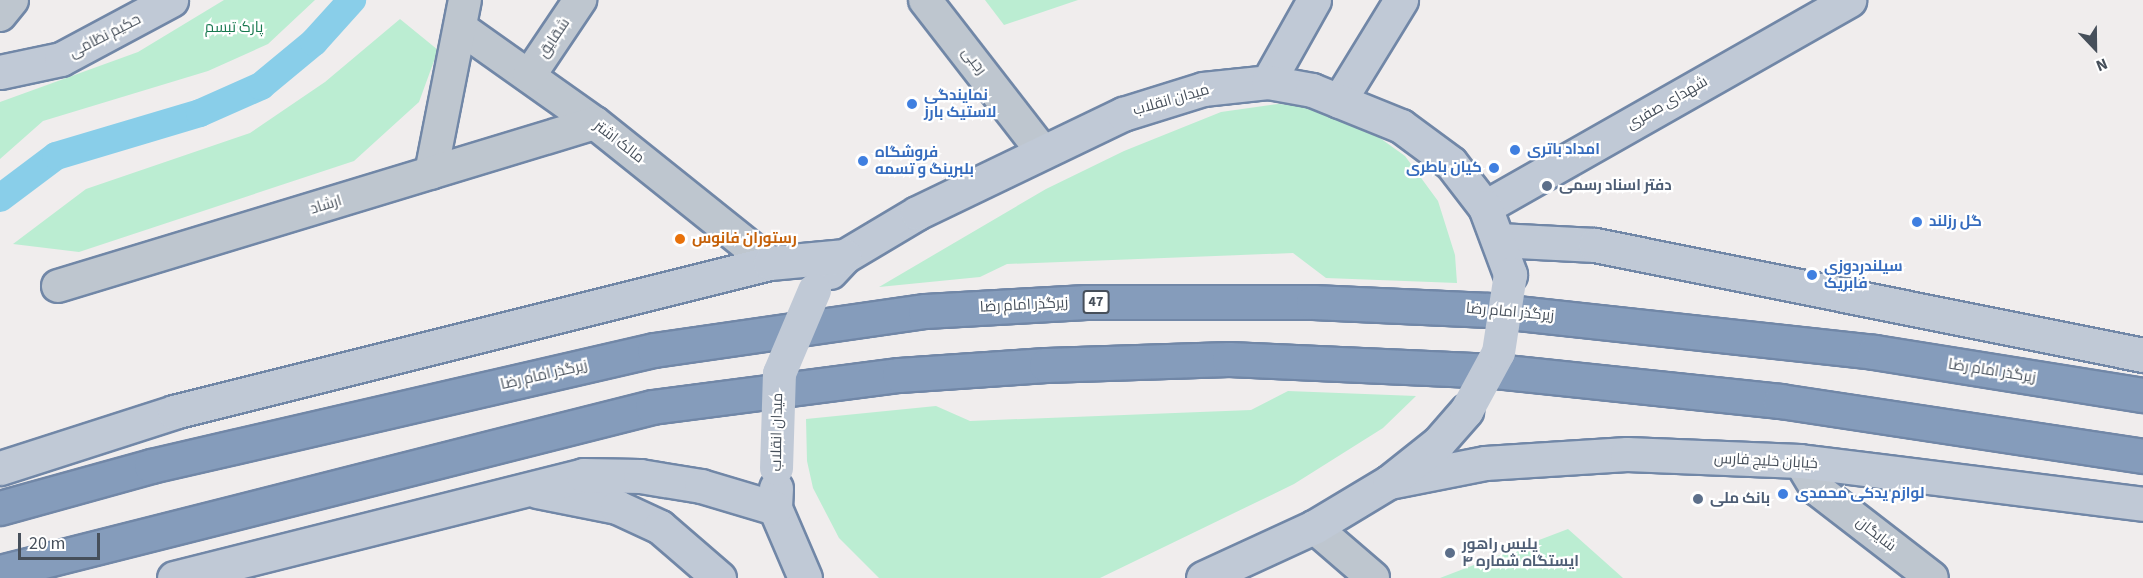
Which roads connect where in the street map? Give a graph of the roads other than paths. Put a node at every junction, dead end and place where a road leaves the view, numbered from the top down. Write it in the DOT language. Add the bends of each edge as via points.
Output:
graph roads {
  1 [pos="12,0"];
  2 [pos="171,0"];
  3 [pos="580,0"];
  4 [pos="925,0"];
  5 [pos="1314,0"];
  6 [pos="1401,0"];
  7 [pos="1849,0"];
  8 [pos="463,14"];
  9 [pos="0,15"];
  10 [pos="0,72"];
  11 [pos="529,76"];
  12 [pos="1268,82"];
  13 [pos="1339,101"];
  14 [pos="595,123"];
  15 [pos="1043,152"];
  16 [pos="431,173"];
  17 [pos="1485,207"];
  18 [pos="1498,240"];
  19 [pos="845,256"];
  20 [pos="770,263"];
  21 [pos="58,286"];
  22 [pos="2143,355"];
  23 [pos="2143,396"];
  24 [pos="2143,456"];
  25 [pos="1800,461"];
  26 [pos="0,468"];
  27 [pos="1389,482"];
  28 [pos="517,488"];
  29 [pos="2143,504"];
  30 [pos="0,508"];
  31 [pos="775,508"];
  32 [pos="1314,527"];
  33 [pos="0,572"];
  34 [pos="174,578"];
  35 [pos="719,578"];
  36 [pos="805,578"];
  37 [pos="1203,578"];
  38 [pos="1373,578"];
  39 [pos="1932,578"];
  1 -- 9 [label="street"];
  2 -- 10 [label="main road, حکیم نظامی" via="61,59"];
  3 -- 11 [label="street, شقایق"];
  4 -- 15 [label="street, رجبی"];
  5 -- 12 [label="main road"];
  6 -- 13 [label="main road"];
  7 -- 17 [label="main road, شهدای صفری"];
  8 -- 11 [label="street, مالک اشتر"];
  8 -- 16 [label="street"];
  11 -- 14 [label="street, مالک اشتر"];
  12 -- 13 [label="main road, میدان انقلاب"];
  12 -- 15 [label="main road, میدان انقلاب" via="1203,89 1123,114"];
  13 -- 17 [label="main road, میدان انقلاب" via="1401,126 1451,163"];
  14 -- 16 [label="street, ارشاد"];
  14 -- 20 [label="street, مالک اشتر"];
  15 -- 19 [label="main road, میدان انقلاب" via="917,213"];
  16 -- 21 [label="street, ارشاد"];
  17 -- 18 [label="main road, میدان انقلاب"];
  18 -- 22 [label="main road" via="1595,245"];
  18 -- 27 [label="main road, میدان انقلاب, bridge" via="1510,274 1498,352 1466,411 1438,443"];
  19 -- 20 [label="main road"];
  19 -- 31 [label="main road, میدان انقلاب, bridge" via="814,290 779,373"];
  20 -- 26 [label="main road" via="174,411"];
  23 -- 30 [label="highway, زیرگذر امام رضا / 47" via="1874,352 1490,310 1313,302 1086,302 925,311 654,350"];
  24 -- 33 [label="highway" via="1780,401 1495,371 1229,359 1046,365 899,375 652,407 85,547"];
  25 -- 27 [label="main road, خیابان خلیج فارس" via="1627,454 1485,463"];
  25 -- 29 [label="main road, خیابان خلیج فارس"];
  25 -- 39 [label="street, شایگان" via="1817,489"];
  27 -- 32 [label="main road, میدان انقلاب"];
  28 -- 31 [label="main road" via="583,475 640,476 701,486"];
  28 -- 34 [label="main road"];
  28 -- 35 [label="main road" via="617,507 660,527"];
  31 -- 36 [label="main road, میدان انقلاب"];
  32 -- 37 [label="main road, میدان انقلاب"];
  32 -- 38 [label="street"];
}
